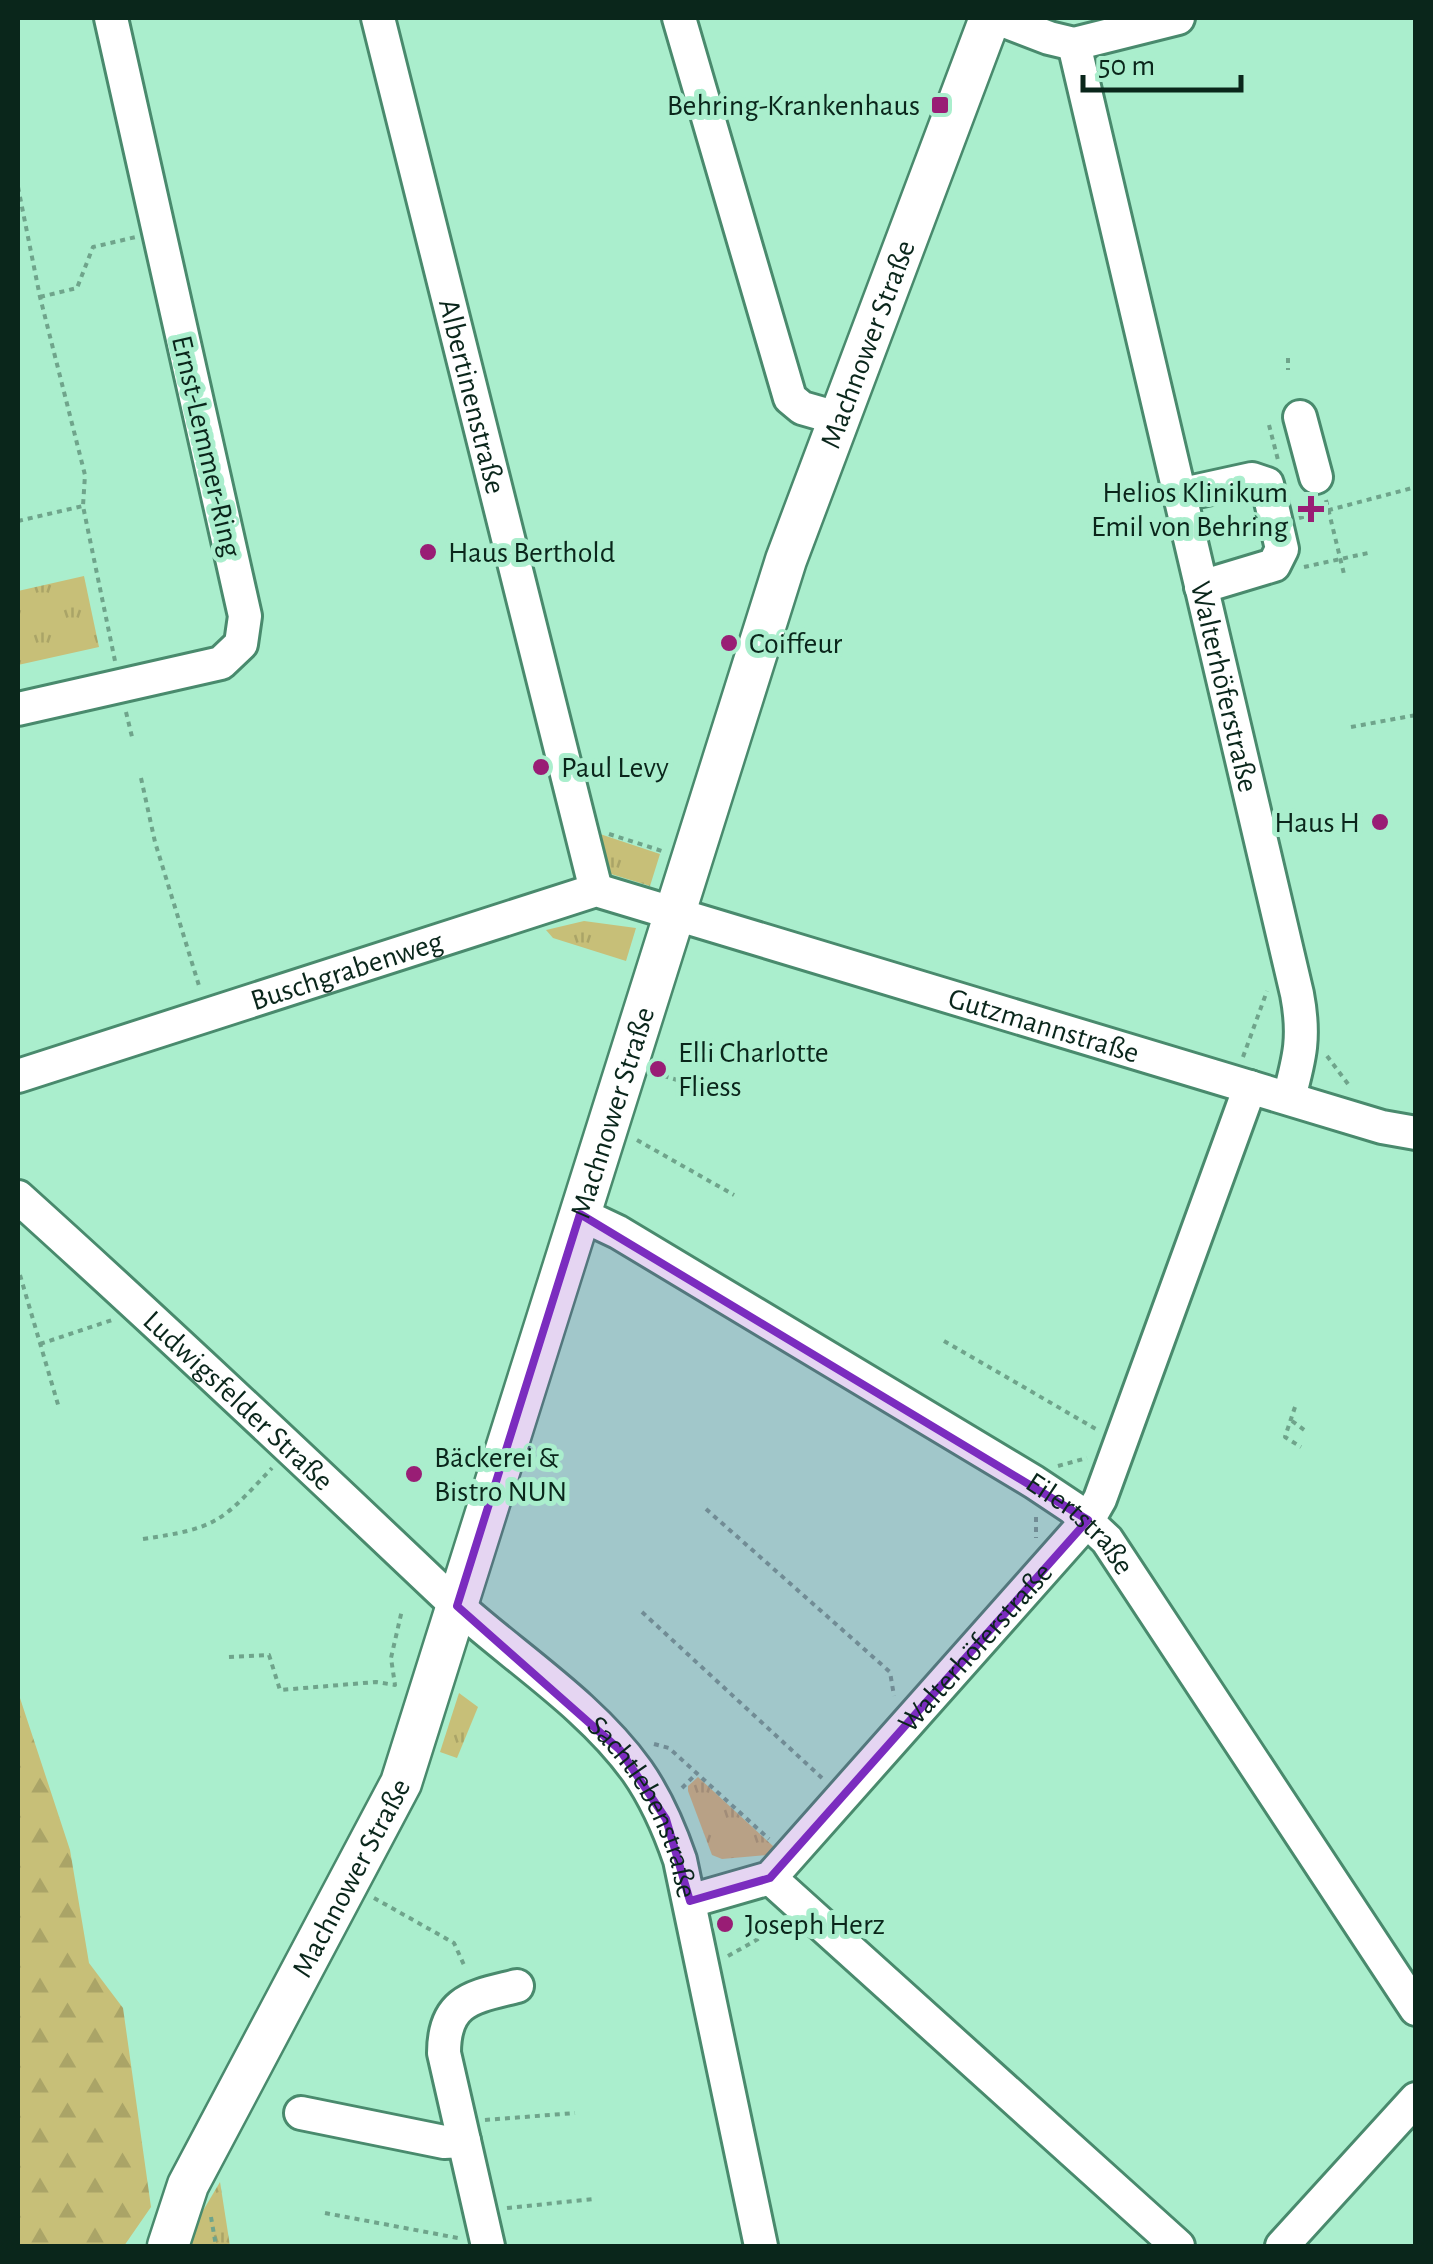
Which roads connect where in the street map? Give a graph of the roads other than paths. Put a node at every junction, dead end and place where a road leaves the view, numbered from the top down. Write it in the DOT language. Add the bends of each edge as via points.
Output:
graph roads {
  1 [pos="111,18"];
  2 [pos="378,18"];
  3 [pos="680,18"];
  4 [pos="993,18"];
  5 [pos="1178,18"];
  6 [pos="1074,44"];
  7 [pos="1300,417"];
  8 [pos="838,418"];
  9 [pos="1316,478"];
  10 [pos="1179,495"];
  11 [pos="1201,587"];
  12 [pos="18,709"];
  13 [pos="596,890"];
  14 [pos="674,914"];
  15 [pos="18,1076"];
  16 [pos="1245,1077"];
  17 [pos="1289,1097"];
  18 [pos="1416,1132"];
  19 [pos="18,1197"];
  20 [pos="580,1214"];
  21 [pos="1088,1520"];
  22 [pos="457,1606"];
  23 [pos="774,1862"];
  24 [pos="690,1900"];
  25 [pos="518,1986"];
  26 [pos="1416,2009"];
  27 [pos="1416,2098"];
  28 [pos="302,2113"];
  29 [pos="468,2131"];
  30 [pos="477,2243"];
  31 [pos="154,2244"];
  32 [pos="761,2246"];
  33 [pos="1178,2246"];
  34 [pos="1282,2246"];
  1 -- 12 [label="street, Ernst-Lemmer-Ring" via="245,616 241,644 221,663"];
  2 -- 13 [label="street, Albertinenstraße"];
  3 -- 8 [label="street" via="790,398"];
  4 -- 6 [label="street"];
  4 -- 8 [label="main road, Machnower Straße"];
  5 -- 6 [label="street"];
  6 -- 10 [label="street, Walterhöferstraße"];
  7 -- 9 [label="street"];
  8 -- 14 [label="main road, Machnower Straße"];
  10 -- 11 [label="street, Walterhöferstraße"];
  10 -- 11 [label="street" via="1252,479 1267,484 1282,549 1274,565"];
  11 -- 17 [label="street, Walterhöferstraße" via="1304,1026"];
  13 -- 14 [label="street"];
  13 -- 15 [label="street, Buschgrabenweg"];
  14 -- 16 [label="street, Gutzmannstraße"];
  14 -- 20 [label="main road, Machnower Straße"];
  16 -- 17 [label="street, Gutzmannstraße"];
  16 -- 21 [label="street, Walterhöferstraße" via="1120,1446"];
  17 -- 18 [label="street, Gutzmannstraße"];
  19 -- 22 [label="street, Ludwigsfelder Straße"];
  20 -- 21 [label="street, Eilertstraße"];
  20 -- 22 [label="main road, Machnower Straße"];
  21 -- 23 [label="street, Walterhöferstraße"];
  21 -- 26 [label="street, Eilertstraße"];
  22 -- 24 [label="street, Sachtlebenstraße" via="620,1750 666,1819"];
  22 -- 31 [label="main road, Machnower Straße" via="400,1782 198,2194"];
  23 -- 24 [label="street"];
  23 -- 33 [label="street"];
  24 -- 32 [label="street, Sachtlebenstraße"];
  25 -- 29 [label="street" via="468,1998 448,2024 444,2053"];
  27 -- 34 [label="street"];
  28 -- 29 [label="street" via="444,2142"];
  29 -- 30 [label="street"];
}
